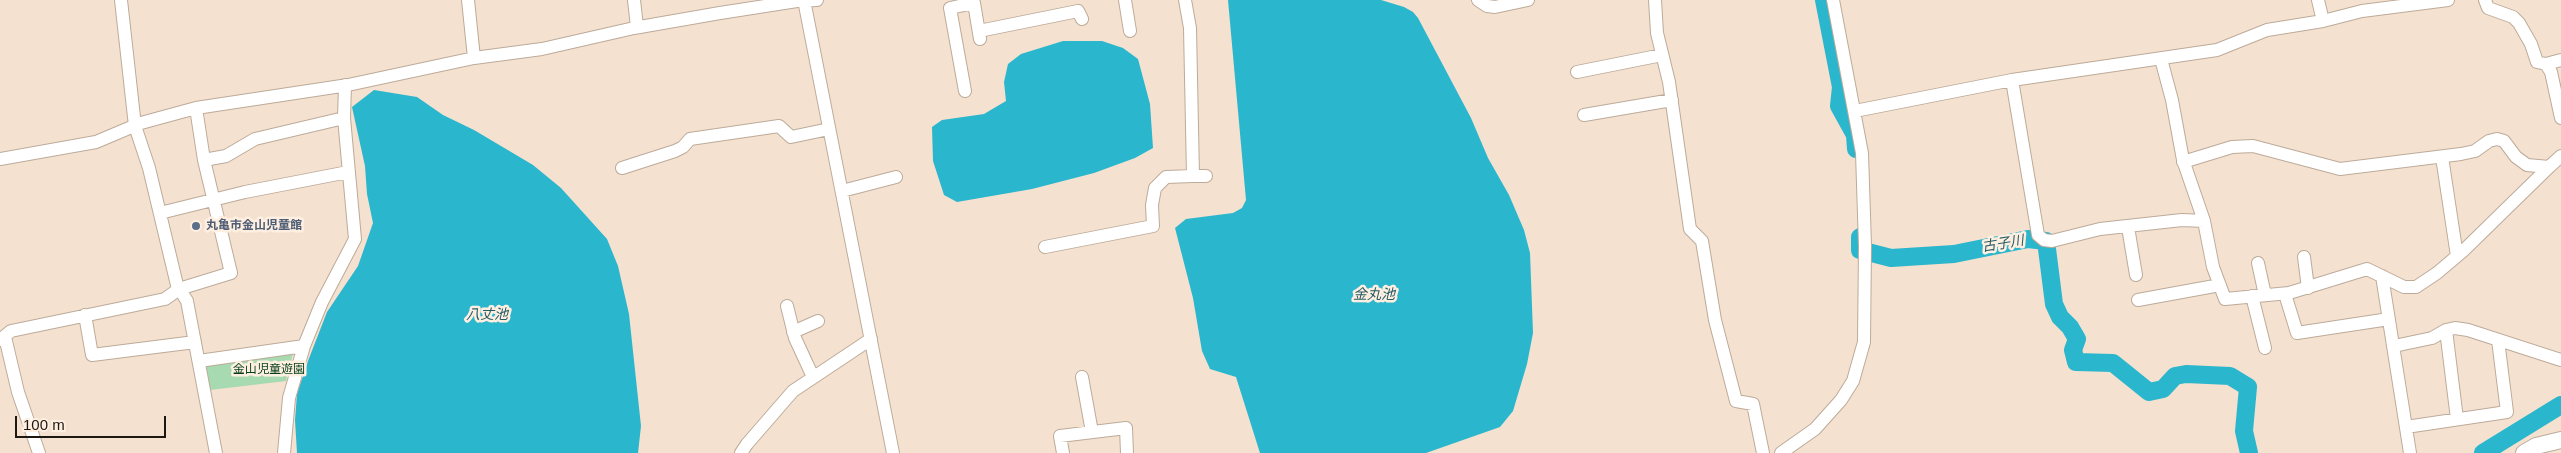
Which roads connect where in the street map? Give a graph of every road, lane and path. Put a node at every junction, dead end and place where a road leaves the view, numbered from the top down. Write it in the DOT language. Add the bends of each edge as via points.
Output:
graph roads {
  1 [pos="121,0"];
  2 [pos="468,0"];
  3 [pos="634,0"];
  4 [pos="804,0"];
  5 [pos="816,0"];
  6 [pos="1125,0"];
  7 [pos="1185,0"];
  8 [pos="1478,0"];
  9 [pos="1528,0"];
  10 [pos="1655,0"];
  11 [pos="1833,0"];
  12 [pos="2318,0"];
  13 [pos="2448,0"];
  14 [pos="2485,0"];
  15 [pos="970,2"];
  16 [pos="1082,19"];
  17 [pos="2323,21"];
  18 [pos="637,27"];
  19 [pos="1130,31"];
  20 [pos="1662,55"];
  21 [pos="474,58"];
  22 [pos="2161,59"];
  23 [pos="2561,60"];
  24 [pos="2546,64"];
  25 [pos="1578,72"];
  26 [pos="2012,80"];
  27 [pos="345,86"];
  28 [pos="965,91"];
  29 [pos="1672,100"];
  30 [pos="196,108"];
  31 [pos="1855,111"];
  32 [pos="1584,115"];
  33 [pos="344,118"];
  34 [pos="2561,118"];
  35 [pos="135,126"];
  36 [pos="829,129"];
  37 [pos="2561,156"];
  38 [pos="2442,157"];
  39 [pos="0,159"];
  40 [pos="204,160"];
  41 [pos="2184,162"];
  42 [pos="2549,167"];
  43 [pos="622,168"];
  44 [pos="348,172"];
  45 [pos="1193,176"];
  46 [pos="1206,176"];
  47 [pos="896,177"];
  48 [pos="842,191"];
  49 [pos="214,200"];
  50 [pos="160,213"];
  51 [pos="2204,221"];
  52 [pos="2128,227"];
  53 [pos="1045,247"];
  54 [pos="2457,256"];
  55 [pos="2304,257"];
  56 [pos="2258,263"];
  57 [pos="2136,275"];
  58 [pos="2382,276"];
  59 [pos="2220,285"];
  60 [pos="179,288"];
  61 [pos="2308,288"];
  62 [pos="2286,294"];
  63 [pos="2258,295"];
  64 [pos="2138,300"];
  65 [pos="787,306"];
  66 [pos="85,315"];
  67 [pos="2389,319"];
  68 [pos="818,321"];
  69 [pos="2446,330"];
  70 [pos="793,332"];
  71 [pos="2,339"];
  72 [pos="871,339"];
  73 [pos="2498,340"];
  74 [pos="195,342"];
  75 [pos="304,346"];
  76 [pos="2394,346"];
  77 [pos="2265,348"];
  78 [pos="2561,360"];
  79 [pos="199,361"];
  80 [pos="813,377"];
  81 [pos="1082,377"];
  82 [pos="2457,420"];
  83 [pos="2406,427"];
  84 [pos="1092,432"];
  85 [pos="2561,440"];
  86 [pos="1060,452"];
  87 [pos="39,453"];
  88 [pos="216,453"];
  89 [pos="284,453"];
  90 [pos="741,453"];
  91 [pos="893,453"];
  92 [pos="1127,453"];
  93 [pos="1763,453"];
  94 [pos="1781,453"];
  95 [pos="2410,453"];
  96 [pos="2524,453"];
  1 -- 35 [label="street"];
  2 -- 21 [label="street"];
  3 -- 18 [label="street"];
  4 -- 5 [label="street"];
  4 -- 18 [label="street"];
  4 -- 36 [label="street"];
  6 -- 19 [label="street"];
  7 -- 45 [label="street" via="1190,28"];
  8 -- 9 [label="street" via="1495,7"];
  10 -- 20 [label="street"];
  11 -- 31 [label="street"];
  12 -- 17 [label="street"];
  13 -- 17 [label="street" via="2362,11"];
  14 -- 24 [label="street" via="2488,8 2520,23 2537,62"];
  15 -- 16 [label="street" via="974,4 979,35 1078,11"];
  15 -- 28 [label="street" via="950,8"];
  17 -- 22 [label="street" via="2267,30 2217,50"];
  18 -- 21 [label="street" via="542,49"];
  20 -- 25 [label="street"];
  20 -- 29 [label="street"];
  21 -- 27 [label="street"];
  22 -- 26 [label="street"];
  22 -- 41 [label="street"];
  23 -- 24 [label="street"];
  24 -- 34 [label="street" via="2551,72"];
  26 -- 31 [label="street"];
  26 -- 52 [label="street" via="2038,235 2052,241 2100,229"];
  27 -- 30 [label="street"];
  27 -- 33 [label="street"];
  29 -- 32 [label="street"];
  29 -- 93 [label="street" via="1690,229 1702,241 1714,320 1736,401 1753,404"];
  30 -- 35 [label="street"];
  30 -- 40 [label="street"];
  31 -- 94 [label="street" via="1864,185 1864,342 1861,356 1841,400 1815,428"];
  33 -- 40 [label="street" via="256,138 227,156"];
  33 -- 44 [label="street"];
  35 -- 39 [label="street" via="96,142"];
  35 -- 50 [label="street"];
  36 -- 43 [label="street" via="791,138 779,126 690,139 675,151"];
  36 -- 48 [label="street"];
  37 -- 42 [label="street"];
  38 -- 41 [label="street" via="2340,169 2252,146 2232,148"];
  38 -- 42 [label="street" via="2475,151 2497,139 2504,141 2526,164"];
  38 -- 54 [label="street"];
  40 -- 49 [label="street"];
  41 -- 51 [label="street"];
  42 -- 54 [label="street"];
  44 -- 49 [label="street"];
  44 -- 75 [label="street" via="355,239 322,302"];
  45 -- 46 [label="street"];
  45 -- 53 [label="street" via="1166,177 1155,188 1152,226"];
  47 -- 48 [label="street"];
  48 -- 72 [label="street"];
  49 -- 50 [label="street"];
  49 -- 60 [label="street" via="231,273"];
  50 -- 60 [label="street"];
  51 -- 52 [label="street" via="2182,220"];
  51 -- 59 [label="street"];
  52 -- 57 [label="street"];
  54 -- 58 [label="street" via="2416,287 2404,287"];
  55 -- 61 [label="street"];
  56 -- 63 [label="street"];
  58 -- 61 [label="street" via="2367,269"];
  58 -- 67 [label="street"];
  59 -- 63 [label="street" via="2226,299"];
  59 -- 64 [label="street"];
  60 -- 66 [label="street" via="164,299"];
  60 -- 74 [label="street" via="187,301"];
  61 -- 62 [label="street"];
  62 -- 63 [label="street"];
  62 -- 67 [label="street" via="2297,333"];
  63 -- 77 [label="street"];
  65 -- 70 [label="street"];
  66 -- 71 [label="street" via="12,331"];
  66 -- 74 [label="street" via="92,356"];
  67 -- 76 [label="street"];
  68 -- 70 [label="street"];
  69 -- 73 [label="street" via="2468,330"];
  69 -- 76 [label="street" via="2432,338"];
  69 -- 82 [label="street"];
  70 -- 80 [label="street"];
  71 -- 87 [label="street"];
  72 -- 80 [label="street"];
  72 -- 91 [label="street"];
  73 -- 78 [label="street"];
  73 -- 82 [label="street" via="2506,412"];
  74 -- 79 [label="street"];
  75 -- 79 [label="street"];
  75 -- 89 [label="street" via="289,398"];
  76 -- 83 [label="street"];
  79 -- 88 [label="street"];
  80 -- 90 [label="street" via="793,391"];
  81 -- 84 [label="street"];
  82 -- 83 [label="street"];
  83 -- 95 [label="street"];
  84 -- 86 [label="street" via="1060,436"];
  84 -- 92 [label="street" via="1126,428"];
  85 -- 96 [label="main road" via="2536,446"];
}
